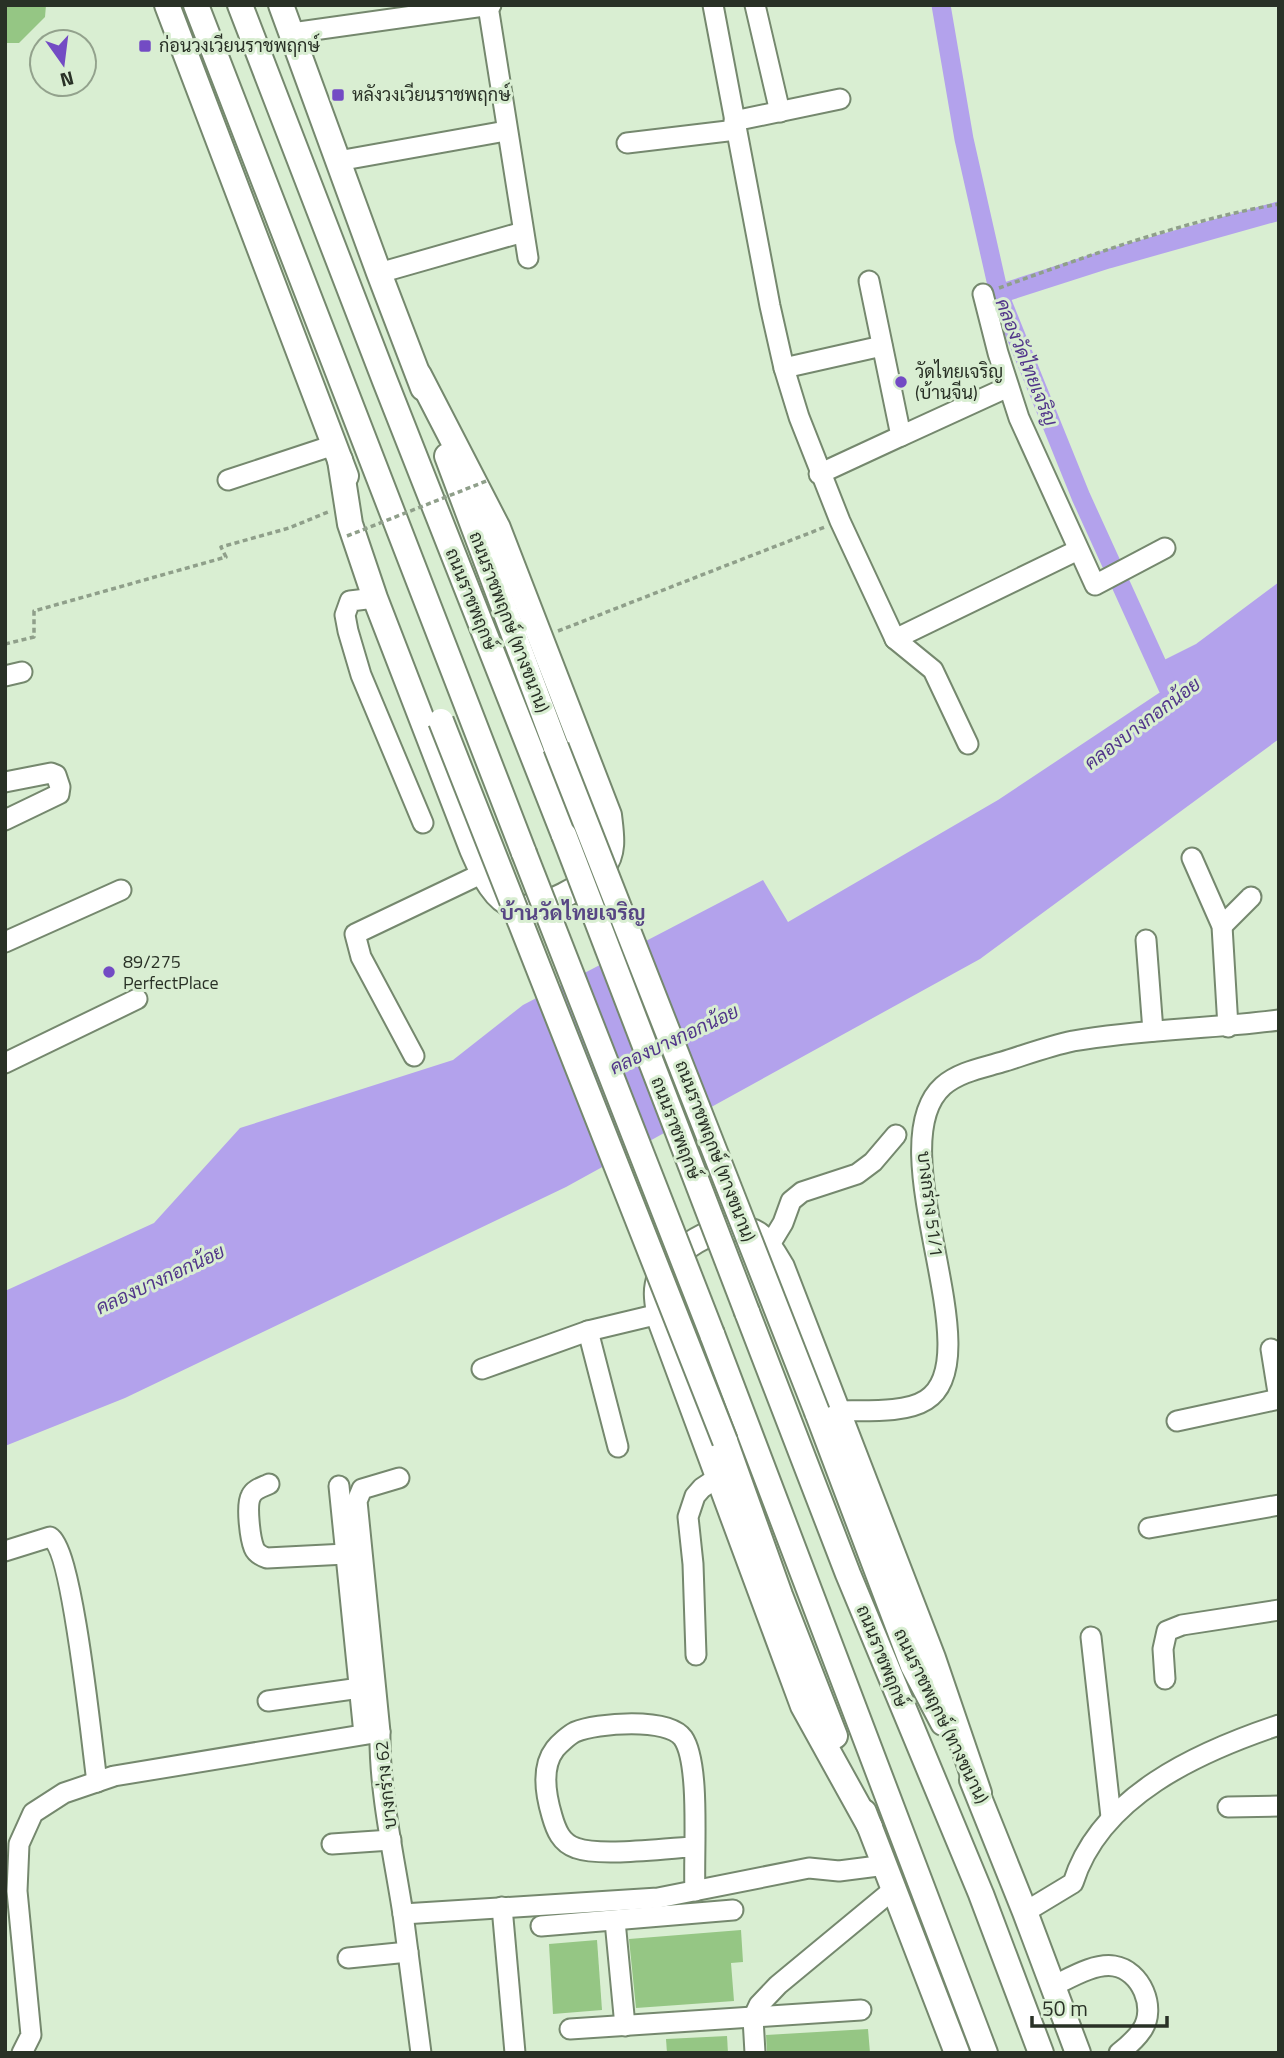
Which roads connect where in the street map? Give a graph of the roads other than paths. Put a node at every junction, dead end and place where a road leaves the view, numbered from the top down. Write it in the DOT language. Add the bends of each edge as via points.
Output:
graph roads {
  1 [pos="167,5"];
  2 [pos="196,5"];
  3 [pos="240,5"];
  4 [pos="281,5"];
  5 [pos="713,5"];
  6 [pos="755,5"];
  7 [pos="489,6"];
  8 [pos="371,13"];
  9 [pos="292,33"];
  10 [pos="840,99"];
  11 [pos="780,111"];
  12 [pos="735,125"];
  13 [pos="506,131"];
  14 [pos="627,143"];
  15 [pos="338,161"];
  16 [pos="523,232"];
  17 [pos="528,258"];
  18 [pos="379,273"];
  19 [pos="869,281"];
  20 [pos="983,294"];
  21 [pos="882,346"];
  22 [pos="784,368"];
  23 [pos="419,375"];
  24 [pos="1008,387"];
  25 [pos="901,436"];
  26 [pos="337,452"];
  27 [pos="819,474"];
  28 [pos="228,480"];
  29 [pos="1165,548"];
  30 [pos="1078,550"];
  31 [pos="375,598"];
  32 [pos="895,639"];
  33 [pos="968,744"];
  34 [pos="5,782"];
  35 [pos="5,820"];
  36 [pos="423,823"];
  37 [pos="1192,858"];
  38 [pos="483,873"];
  39 [pos="121,890"];
  40 [pos="1251,897"];
  41 [pos="1222,926"];
  42 [pos="1146,940"];
  43 [pos="5,942"];
  44 [pos="137,999"];
  45 [pos="1279,1020"];
  46 [pos="1228,1027"];
  47 [pos="1153,1031"];
  48 [pos="414,1056"];
  49 [pos="5,1063"];
  50 [pos="896,1135"];
  51 [pos="769,1246"];
  52 [pos="659,1314"];
  53 [pos="588,1331"];
  54 [pos="1271,1349"];
  55 [pos="482,1368"];
  56 [pos="1279,1399"];
  57 [pos="827,1412"];
  58 [pos="1177,1420"];
  59 [pos="618,1447"];
  60 [pos="399,1478"];
  61 [pos="718,1478"];
  62 [pos="269,1484"];
  63 [pos="340,1486"];
  64 [pos="1279,1505"];
  65 [pos="1149,1528"];
  66 [pos="5,1551"];
  67 [pos="346,1554"];
  68 [pos="1279,1610"];
  69 [pos="1091,1637"];
  70 [pos="696,1655"];
  71 [pos="1165,1679"];
  72 [pos="360,1688"];
  73 [pos="268,1701"];
  74 [pos="1279,1725"];
  75 [pos="372,1733"];
  76 [pos="97,1782"];
  77 [pos="1279,1806"];
  78 [pos="1228,1807"];
  79 [pos="1111,1817"];
  80 [pos="870,1827"];
  81 [pos="391,1840"];
  82 [pos="332,1844"];
  83 [pos="693,1847"];
  84 [pos="11,1851"];
  85 [pos="886,1865"];
  86 [pos="894,1889"];
  87 [pos="695,1891"];
  88 [pos="502,1907"];
  89 [pos="733,1910"];
  90 [pos="1026,1912"];
  91 [pos="403,1914"];
  92 [pos="615,1921"];
  93 [pos="541,1926"];
  94 [pos="408,1952"];
  95 [pos="348,1958"];
  96 [pos="1053,1986"];
  97 [pos="861,2010"];
  98 [pos="753,2018"];
  99 [pos="625,2026"];
  100 [pos="570,2029"];
  101 [pos="22,2053"];
  102 [pos="421,2053"];
  103 [pos="515,2053"];
  104 [pos="755,2053"];
  105 [pos="957,2053"];
  106 [pos="985,2053"];
  107 [pos="1041,2053"];
  108 [pos="1078,2053"];
  109 [pos="1119,2053"];
  1 -- 26 [label="main road"];
  2 -- 106 [label="main road, bridge" via="712,1334"];
  3 -- 107 [label="main road, ถนนราชพฤกษ์, bridge" via="848,1574 981,1894"];
  4 -- 9 [label="main road, ถนนราชพฤกษ์ (ทางขนาน)"];
  5 -- 12 [label="street"];
  6 -- 11 [label="street"];
  7 -- 8 [label="street"];
  7 -- 13 [label="street"];
  8 -- 9 [label="street"];
  9 -- 15 [label="main road, ถนนราชพฤกษ์ (ทางขนาน)"];
  10 -- 11 [label="street"];
  11 -- 12 [label="street"];
  12 -- 14 [label="street"];
  12 -- 22 [label="street"];
  13 -- 15 [label="street"];
  13 -- 16 [label="street"];
  15 -- 18 [label="main road, ถนนราชพฤกษ์ (ทางขนาน)"];
  16 -- 17 [label="street"];
  16 -- 18 [label="street"];
  18 -- 23 [label="main road, ถนนราชพฤกษ์ (ทางขนาน)"];
  19 -- 21 [label="street"];
  20 -- 24 [label="street"];
  21 -- 22 [label="street"];
  21 -- 25 [label="street"];
  22 -- 27 [label="street"];
  23 -- 38 [label="main road" via="498,528 610,815 613,843 604,866 590,880 553,900 533,908 517,907 503,899"];
  23 -- 57 [label="main road, ถนนราชพฤกษ์ (ทางขนาน), bridge" via="556,747"];
  24 -- 25 [label="street"];
  24 -- 30 [label="street"];
  25 -- 27 [label="street"];
  26 -- 28 [label="street"];
  26 -- 31 [label="main road" via="350,524"];
  26 -- 80 [label="main road, bridge" via="725,1441"];
  27 -- 32 [label="street"];
  29 -- 30 [label="street" via="1095,585"];
  30 -- 32 [label="street"];
  31 -- 36 [label="street" via="350,601 345,615 348,631 361,675"];
  31 -- 38 [label="main road"];
  32 -- 33 [label="street" via="933,670"];
  34 -- 35 [label="street" via="51,773 61,790"];
  37 -- 41 [label="street"];
  38 -- 48 [label="street" via="355,934 361,957"];
  39 -- 43 [label="street"];
  40 -- 41 [label="street"];
  41 -- 46 [label="street"];
  42 -- 47 [label="street"];
  44 -- 49 [label="street"];
  45 -- 46 [label="street, บางกร่าง 51/1"];
  46 -- 47 [label="street, บางกร่าง 51/1"];
  47 -- 57 [label="street, บางกร่าง 51/1" via="1071,1041 963,1074 943,1087 929,1105 922,1131 922,1167 947,1331 945,1372 939,1390 909,1408"];
  50 -- 51 [label="street" via="857,1174 802,1192 791,1201"];
  51 -- 52 [label="main road" via="759,1235 724,1229 684,1247 659,1279"];
  51 -- 57 [label="main road" via="782,1267"];
  52 -- 53 [label="street"];
  52 -- 61 [label="main road"];
  53 -- 55 [label="street"];
  53 -- 59 [label="street"];
  54 -- 56 [label="street"];
  56 -- 58 [label="street"];
  57 -- 90 [label="main road, ถนนราชพฤกษ์ (ทางขนาน)" via="913,1666 979,1793"];
  60 -- 75 [label="street" via="362,1489 357,1501"];
  61 -- 70 [label="street" via="695,1496 688,1517"];
  61 -- 80 [label="main road" via="803,1706"];
  62 -- 67 [label="street" via="250,1496 258,1554 267,1558"];
  63 -- 67 [label="street"];
  64 -- 65 [label="street"];
  66 -- 76 [label="street" via="50,1537 57,1543 80,1645"];
  67 -- 72 [label="street"];
  68 -- 71 [label="street" via="1167,1631"];
  69 -- 79 [label="street"];
  72 -- 73 [label="street"];
  72 -- 75 [label="street"];
  74 -- 79 [label="street" via="1163,1777"];
  75 -- 76 [label="street, บางกร่าง 62"];
  75 -- 81 [label="street, บางกร่าง 62" via="380,1751"];
  76 -- 84 [label="street, บางกร่าง 62" via="64,1793 33,1813"];
  77 -- 78 [label="street"];
  79 -- 90 [label="street" via="1079,1864 1073,1883"];
  80 -- 85 [label="main road"];
  81 -- 82 [label="street"];
  81 -- 91 [label="street, บางกร่าง 62"];
  83 -- 83 [label="street" via="694,1780 682,1737 664,1727 619,1724 574,1732 554,1750 545,1775 550,1810 557,1834 573,1848 592,1852"];
  83 -- 87 [label="street"];
  84 -- 101 [label="street, บางกร่าง 62" via="31,2035"];
  85 -- 86 [label="main road"];
  85 -- 87 [label="street" via="839,1871 809,1868"];
  86 -- 98 [label="street" via="767,1995"];
  86 -- 105 [label="main road"];
  87 -- 88 [label="street" via="658,1898"];
  88 -- 91 [label="street"];
  88 -- 103 [label="street"];
  89 -- 92 [label="street"];
  90 -- 96 [label="main road, ถนนราชพฤกษ์ (ทางขนาน)"];
  91 -- 94 [label="street, บางกร่าง 62"];
  92 -- 93 [label="street"];
  92 -- 99 [label="street"];
  94 -- 95 [label="street"];
  94 -- 102 [label="street, บางกร่าง 62"];
  96 -- 108 [label="main road, ถนนราชพฤกษ์ (ทางขนาน)"];
  96 -- 109 [label="street" via="1094,1968 1114,1965 1129,1971 1149,2005 1144,2028"];
  97 -- 98 [label="street"];
  98 -- 99 [label="street"];
  98 -- 104 [label="street"];
  99 -- 100 [label="street"];
}
